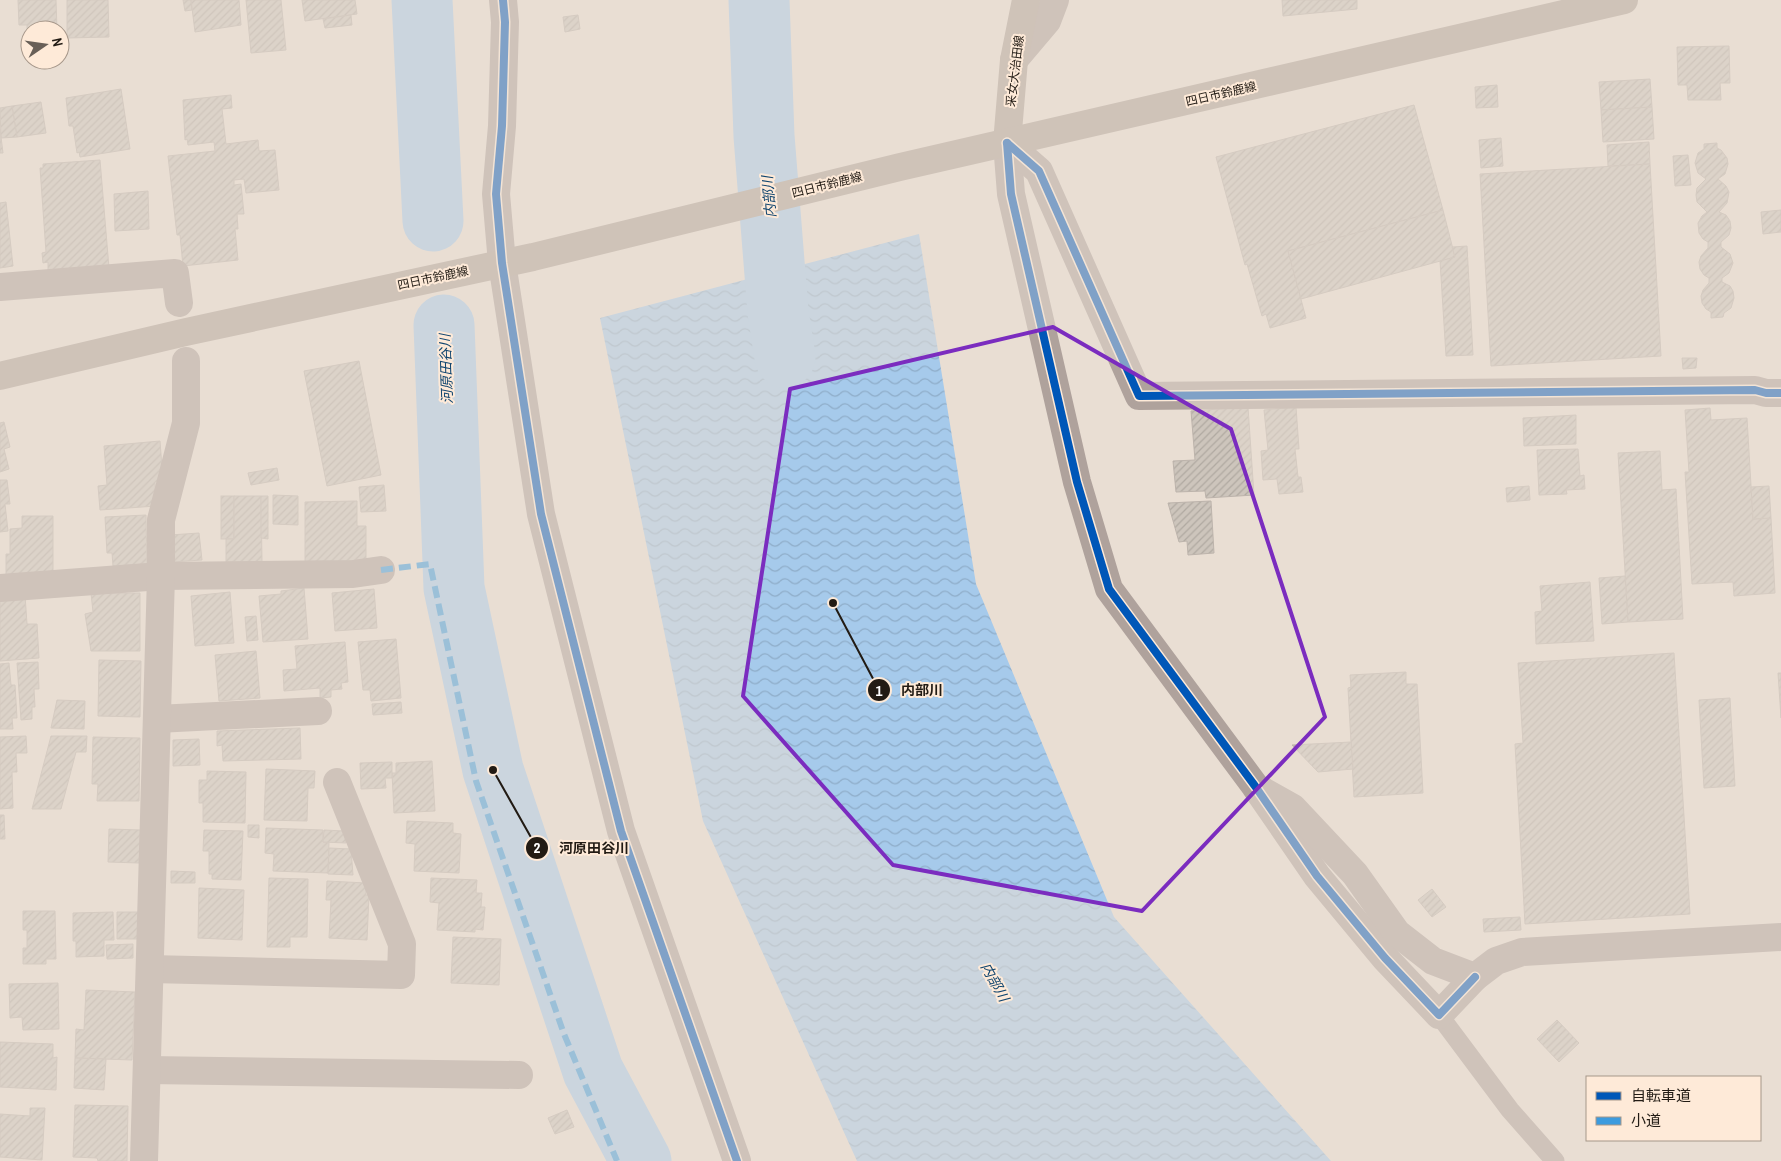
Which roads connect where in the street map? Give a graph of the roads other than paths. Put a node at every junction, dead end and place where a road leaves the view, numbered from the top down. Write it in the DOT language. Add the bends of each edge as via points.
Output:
graph roads {
  1 [pos="482,0"];
  2 [pos="1026,0"];
  3 [pos="1055,0"];
  4 [pos="1624,0"];
  5 [pos="504,11"];
  6 [pos="1014,60"];
  7 [pos="1007,143"];
  8 [pos="502,263"];
  9 [pos="0,287"];
  10 [pos="179,303"];
  11 [pos="186,361"];
  12 [pos="0,376"];
  13 [pos="1781,393"];
  14 [pos="381,570"];
  15 [pos="161,576"];
  16 [pos="0,588"];
  17 [pos="318,711"];
  18 [pos="157,719"];
  19 [pos="336,782"];
  20 [pos="1255,786"];
  21 [pos="1781,937"];
  22 [pos="150,969"];
  23 [pos="1475,977"];
  24 [pos="1439,1015"];
  25 [pos="147,1070"];
  26 [pos="519,1075"];
  27 [pos="144,1161"];
  28 [pos="737,1161"];
  29 [pos="1555,1161"];
  1 -- 5 [label="street" via="485,8"];
  2 -- 6 [label="main road, 采女大治田線"];
  3 -- 6 [label="street" via="1047,21"];
  4 -- 7 [label="main road, 四日市鈴鹿線"];
  5 -- 8 [label="street" via="502,126 496,194"];
  6 -- 7 [label="main road, 采女大治田線"];
  7 -- 8 [label="main road, 四日市鈴鹿線"];
  7 -- 13 [label="street" via="1039,171 1139,396 1755,390"];
  7 -- 20 [label="street" via="1011,194 1078,482 1109,589"];
  8 -- 12 [label="main road, 四日市鈴鹿線"];
  8 -- 28 [label="street" via="541,514 618,821"];
  9 -- 10 [label="street" via="174,273"];
  11 -- 15 [label="street" via="186,423 161,520"];
  14 -- 15 [label="street" via="353,574"];
  15 -- 16 [label="street"];
  15 -- 18 [label="street"];
  17 -- 18 [label="street"];
  18 -- 22 [label="street"];
  19 -- 22 [label="street" via="402,944 401,975"];
  20 -- 23 [label="street" via="1300,814 1355,874 1397,934 1433,961"];
  20 -- 24 [label="street" via="1317,876 1384,958"];
  21 -- 23 [label="street" via="1522,952 1496,961"];
  22 -- 25 [label="street"];
  23 -- 24 [label="street"];
  24 -- 29 [label="lane" via="1510,1110"];
  25 -- 26 [label="street"];
  25 -- 27 [label="street"];
}
